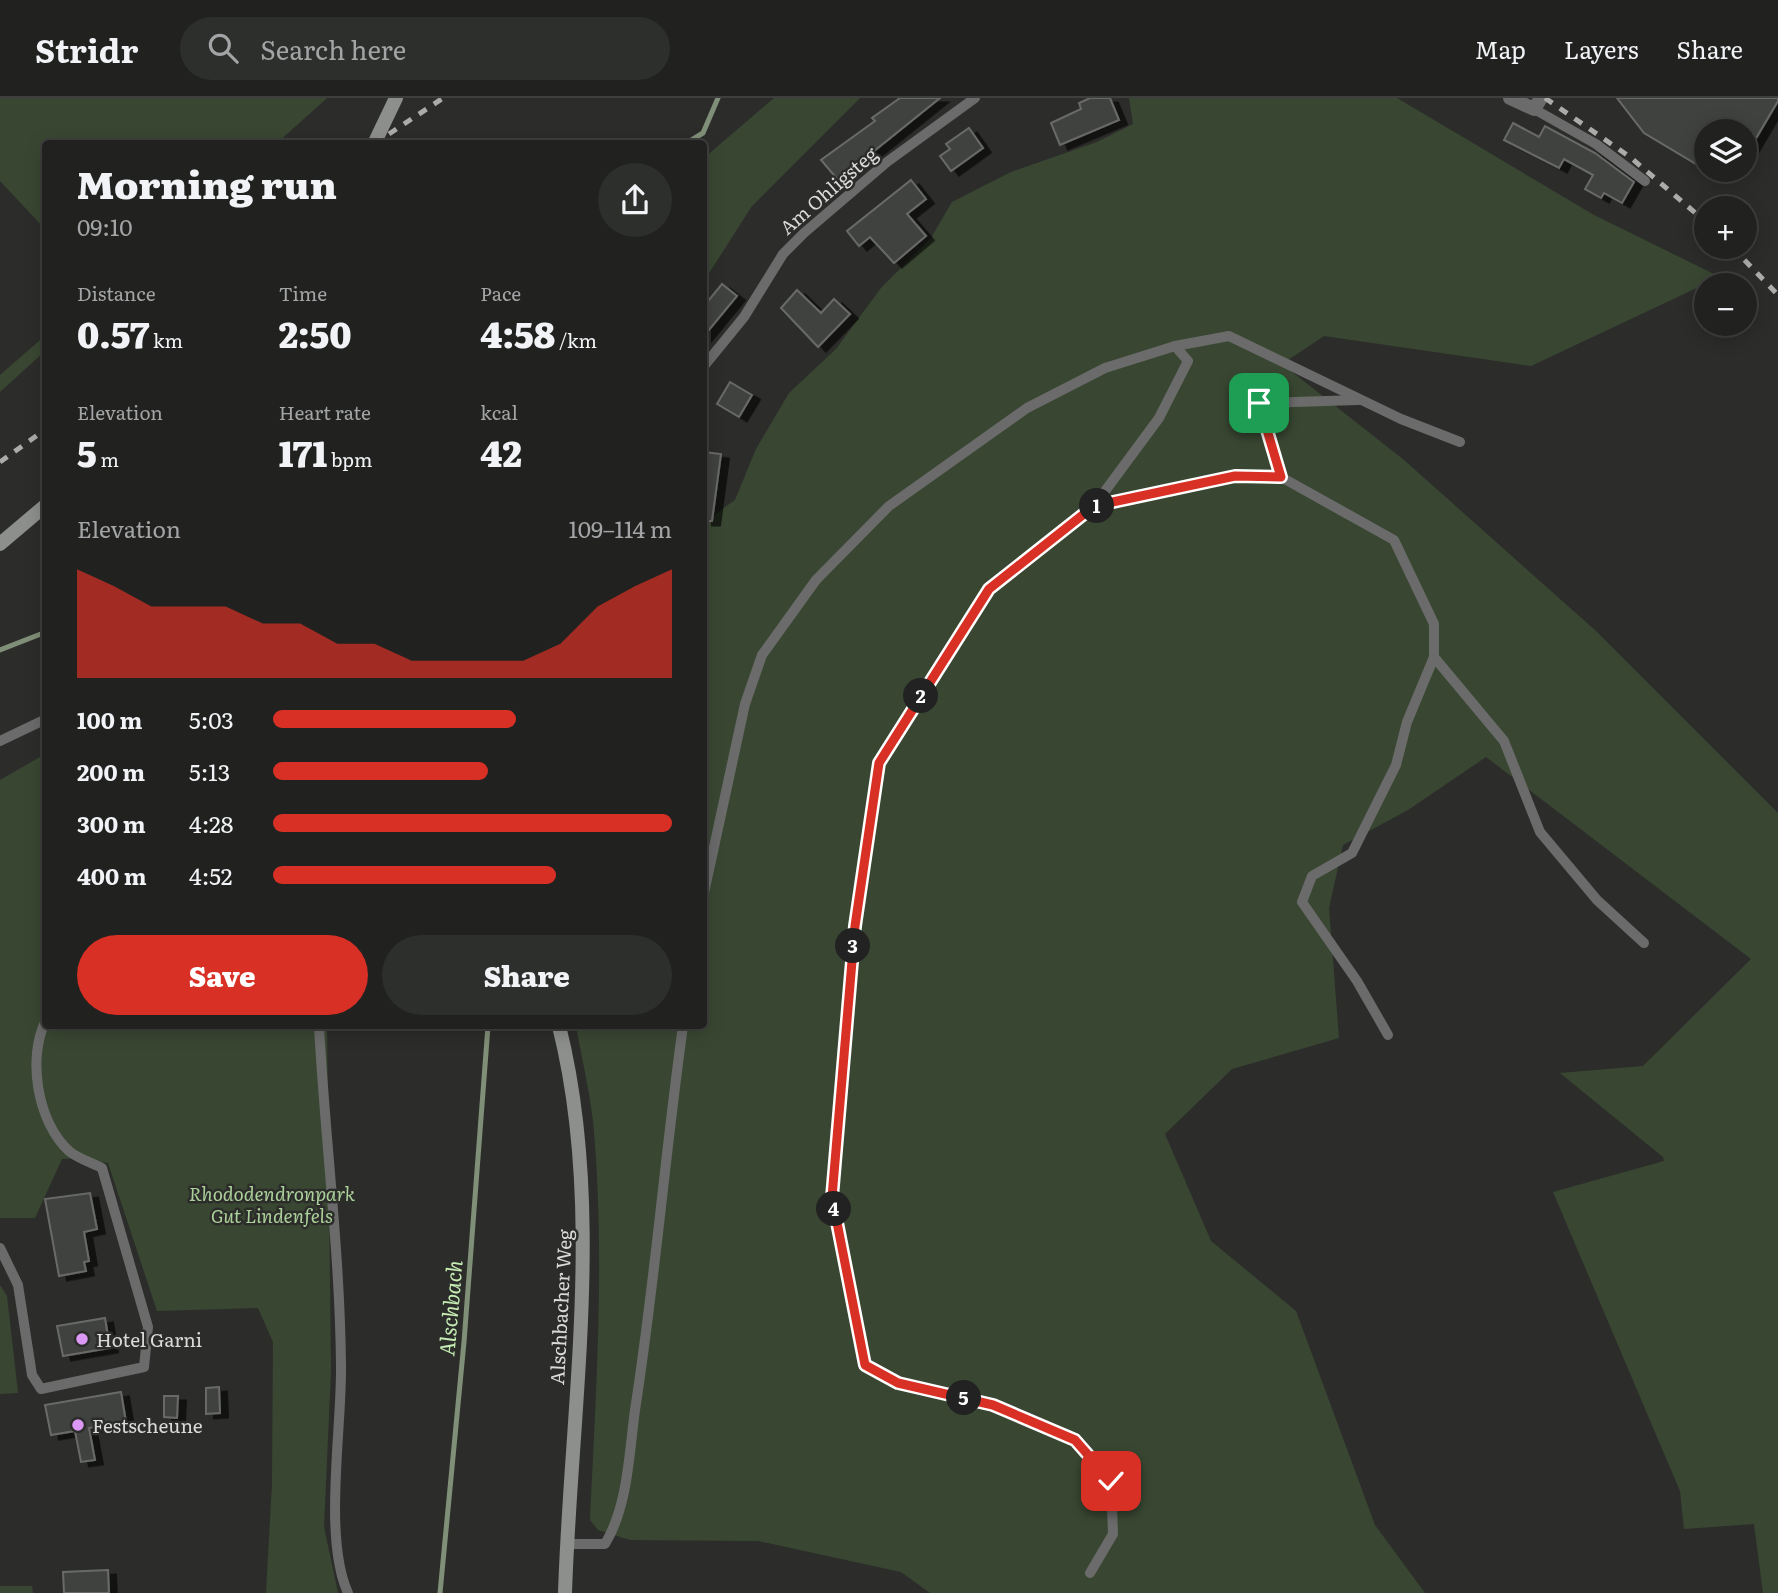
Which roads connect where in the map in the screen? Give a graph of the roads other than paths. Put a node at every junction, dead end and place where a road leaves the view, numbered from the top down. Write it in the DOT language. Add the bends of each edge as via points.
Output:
graph roads {
  1 [pos="396,98"];
  2 [pos="975,98"];
  3 [pos="1510,98"];
  4 [pos="1537,103"];
  5 [pos="376,140"];
  6 [pos="1645,180"];
  7 [pos="1175,346"];
  8 [pos="707,363"];
  9 [pos="1361,400"];
  10 [pos="1460,442"];
  11 [pos="1281,477"];
  12 [pos="1094,506"];
  13 [pos="42,508"];
  14 [pos="0,544"];
  15 [pos="1434,657"];
  16 [pos="42,721"];
  17 [pos="0,741"];
  18 [pos="707,879"];
  19 [pos="1644,943"];
  20 [pos="42,1027"];
  21 [pos="319,1029"];
  22 [pos="560,1029"];
  23 [pos="683,1029"];
  24 [pos="1388,1035"];
  25 [pos="0,1248"];
  26 [pos="567,1544"];
  27 [pos="1090,1573"];
  28 [pos="348,1593"];
  29 [pos="565,1593"];
  1 -- 5 [label="street"];
  2 -- 8 [label="lane, Am Ohligsteg" via="887,162 797,240"];
  3 -- 4 [label="street"];
  4 -- 6 [label="lane"];
  7 -- 9 [label="lane" via="1229,336"];
  7 -- 12 [label="lane" via="1188,361 1159,418"];
  7 -- 18 [label="lane" via="1105,368 1027,408 889,506 816,580 762,655 745,704"];
  9 -- 10 [label="lane"];
  9 -- 11 [label="lane" via="1259,403"];
  11 -- 12 [label="lane" via="1235,476"];
  11 -- 15 [label="lane" via="1394,540 1434,624"];
  12 -- 27 [label="lane" via="989,589 879,763 855,926 832,1197 865,1365 898,1383 993,1405 1075,1440 1111,1481 1113,1534"];
  13 -- 14 [label="street"];
  15 -- 19 [label="lane" via="1504,741 1539,832 1597,900"];
  15 -- 24 [label="lane" via="1407,722 1396,765 1352,853 1312,876 1302,902"];
  16 -- 17 [label="lane"];
  20 -- 25 [label="lane" via="36,1062 45,1117 69,1152 102,1168 148,1327 144,1367 41,1389 33,1375 18,1285"];
  21 -- 28 [label="lane" via="337,1239 341,1368 335,1529"];
  22 -- 26 [label="street, Alschbacher Weg" via="574,1102 584,1237"];
  23 -- 26 [label="lane" via="651,1308 622,1495 613,1532 605,1544"];
  26 -- 29 [label="street, Alschbacher Weg"];
}
